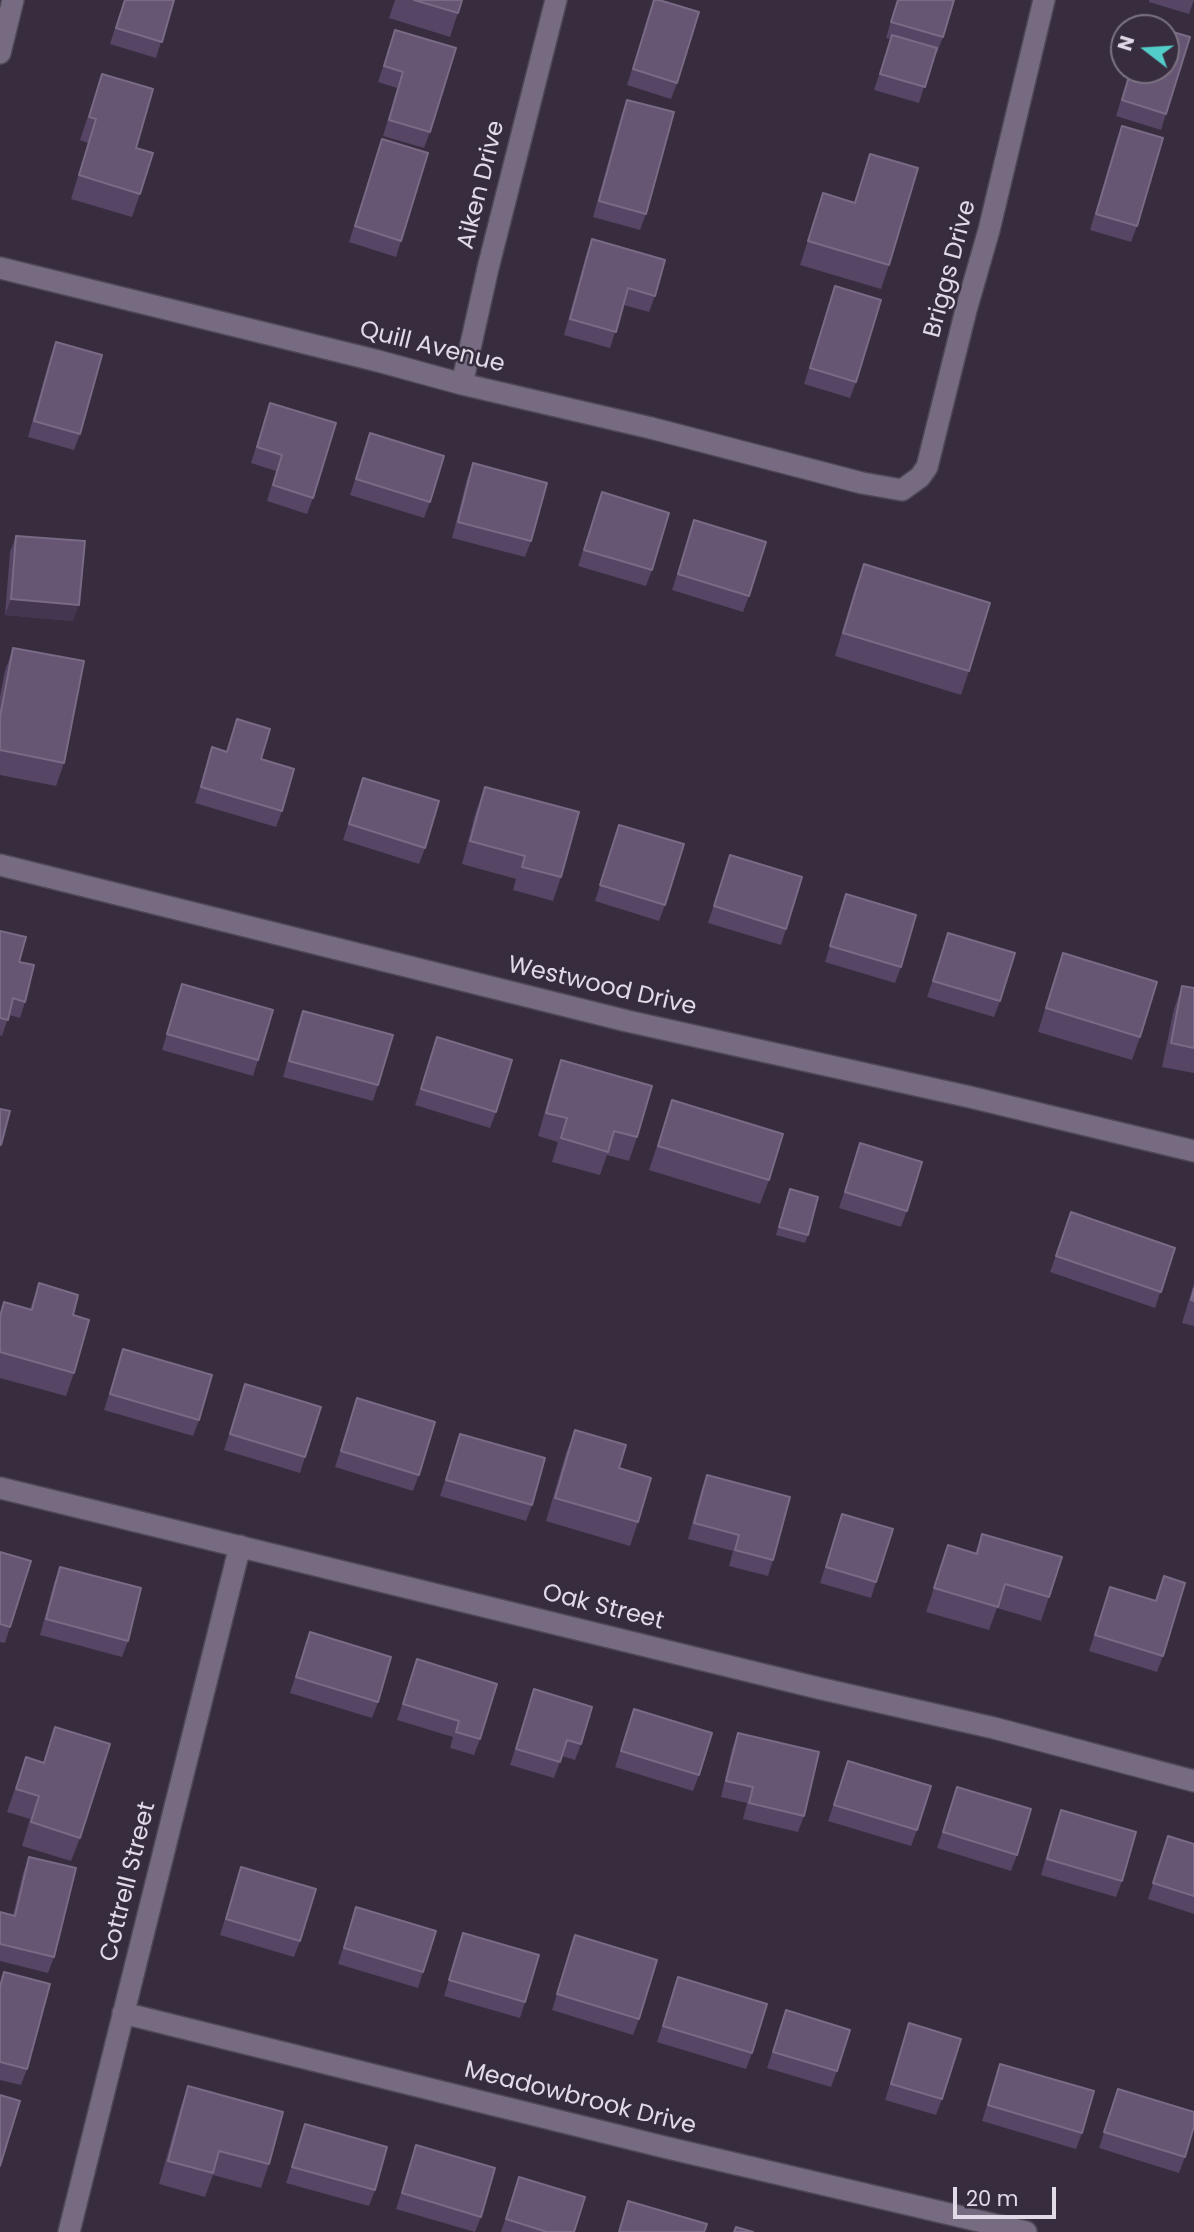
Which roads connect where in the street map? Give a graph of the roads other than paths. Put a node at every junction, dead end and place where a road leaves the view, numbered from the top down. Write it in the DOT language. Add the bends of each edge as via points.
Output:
graph roads {
  1 [pos="13,0"];
  2 [pos="556,0"];
  3 [pos="1044,0"];
  4 [pos="0,53"];
  5 [pos="0,268"];
  6 [pos="462,384"];
  7 [pos="851,480"];
  8 [pos="0,865"];
  9 [pos="1194,1151"];
  10 [pos="0,1488"];
  11 [pos="240,1546"];
  12 [pos="1194,1782"];
  13 [pos="123,2013"];
  14 [pos="69,2232"];
  15 [pos="1026,2232"];
  1 -- 4 [label="street"];
  2 -- 6 [label="street, Aiken Drive"];
  3 -- 7 [label="street, Briggs Drive" via="927,467 902,490"];
  5 -- 6 [label="street, Quill Avenue"];
  6 -- 7 [label="street, Quill Avenue"];
  8 -- 9 [label="street, Westwood Drive" via="628,1021"];
  10 -- 11 [label="street, Oak Street"];
  11 -- 12 [label="street, Oak Street" via="994,1728"];
  11 -- 13 [label="street, Cottrell Street"];
  13 -- 14 [label="street, Cottrell Street"];
  13 -- 15 [label="street, Meadowbrook Drive"];
}
